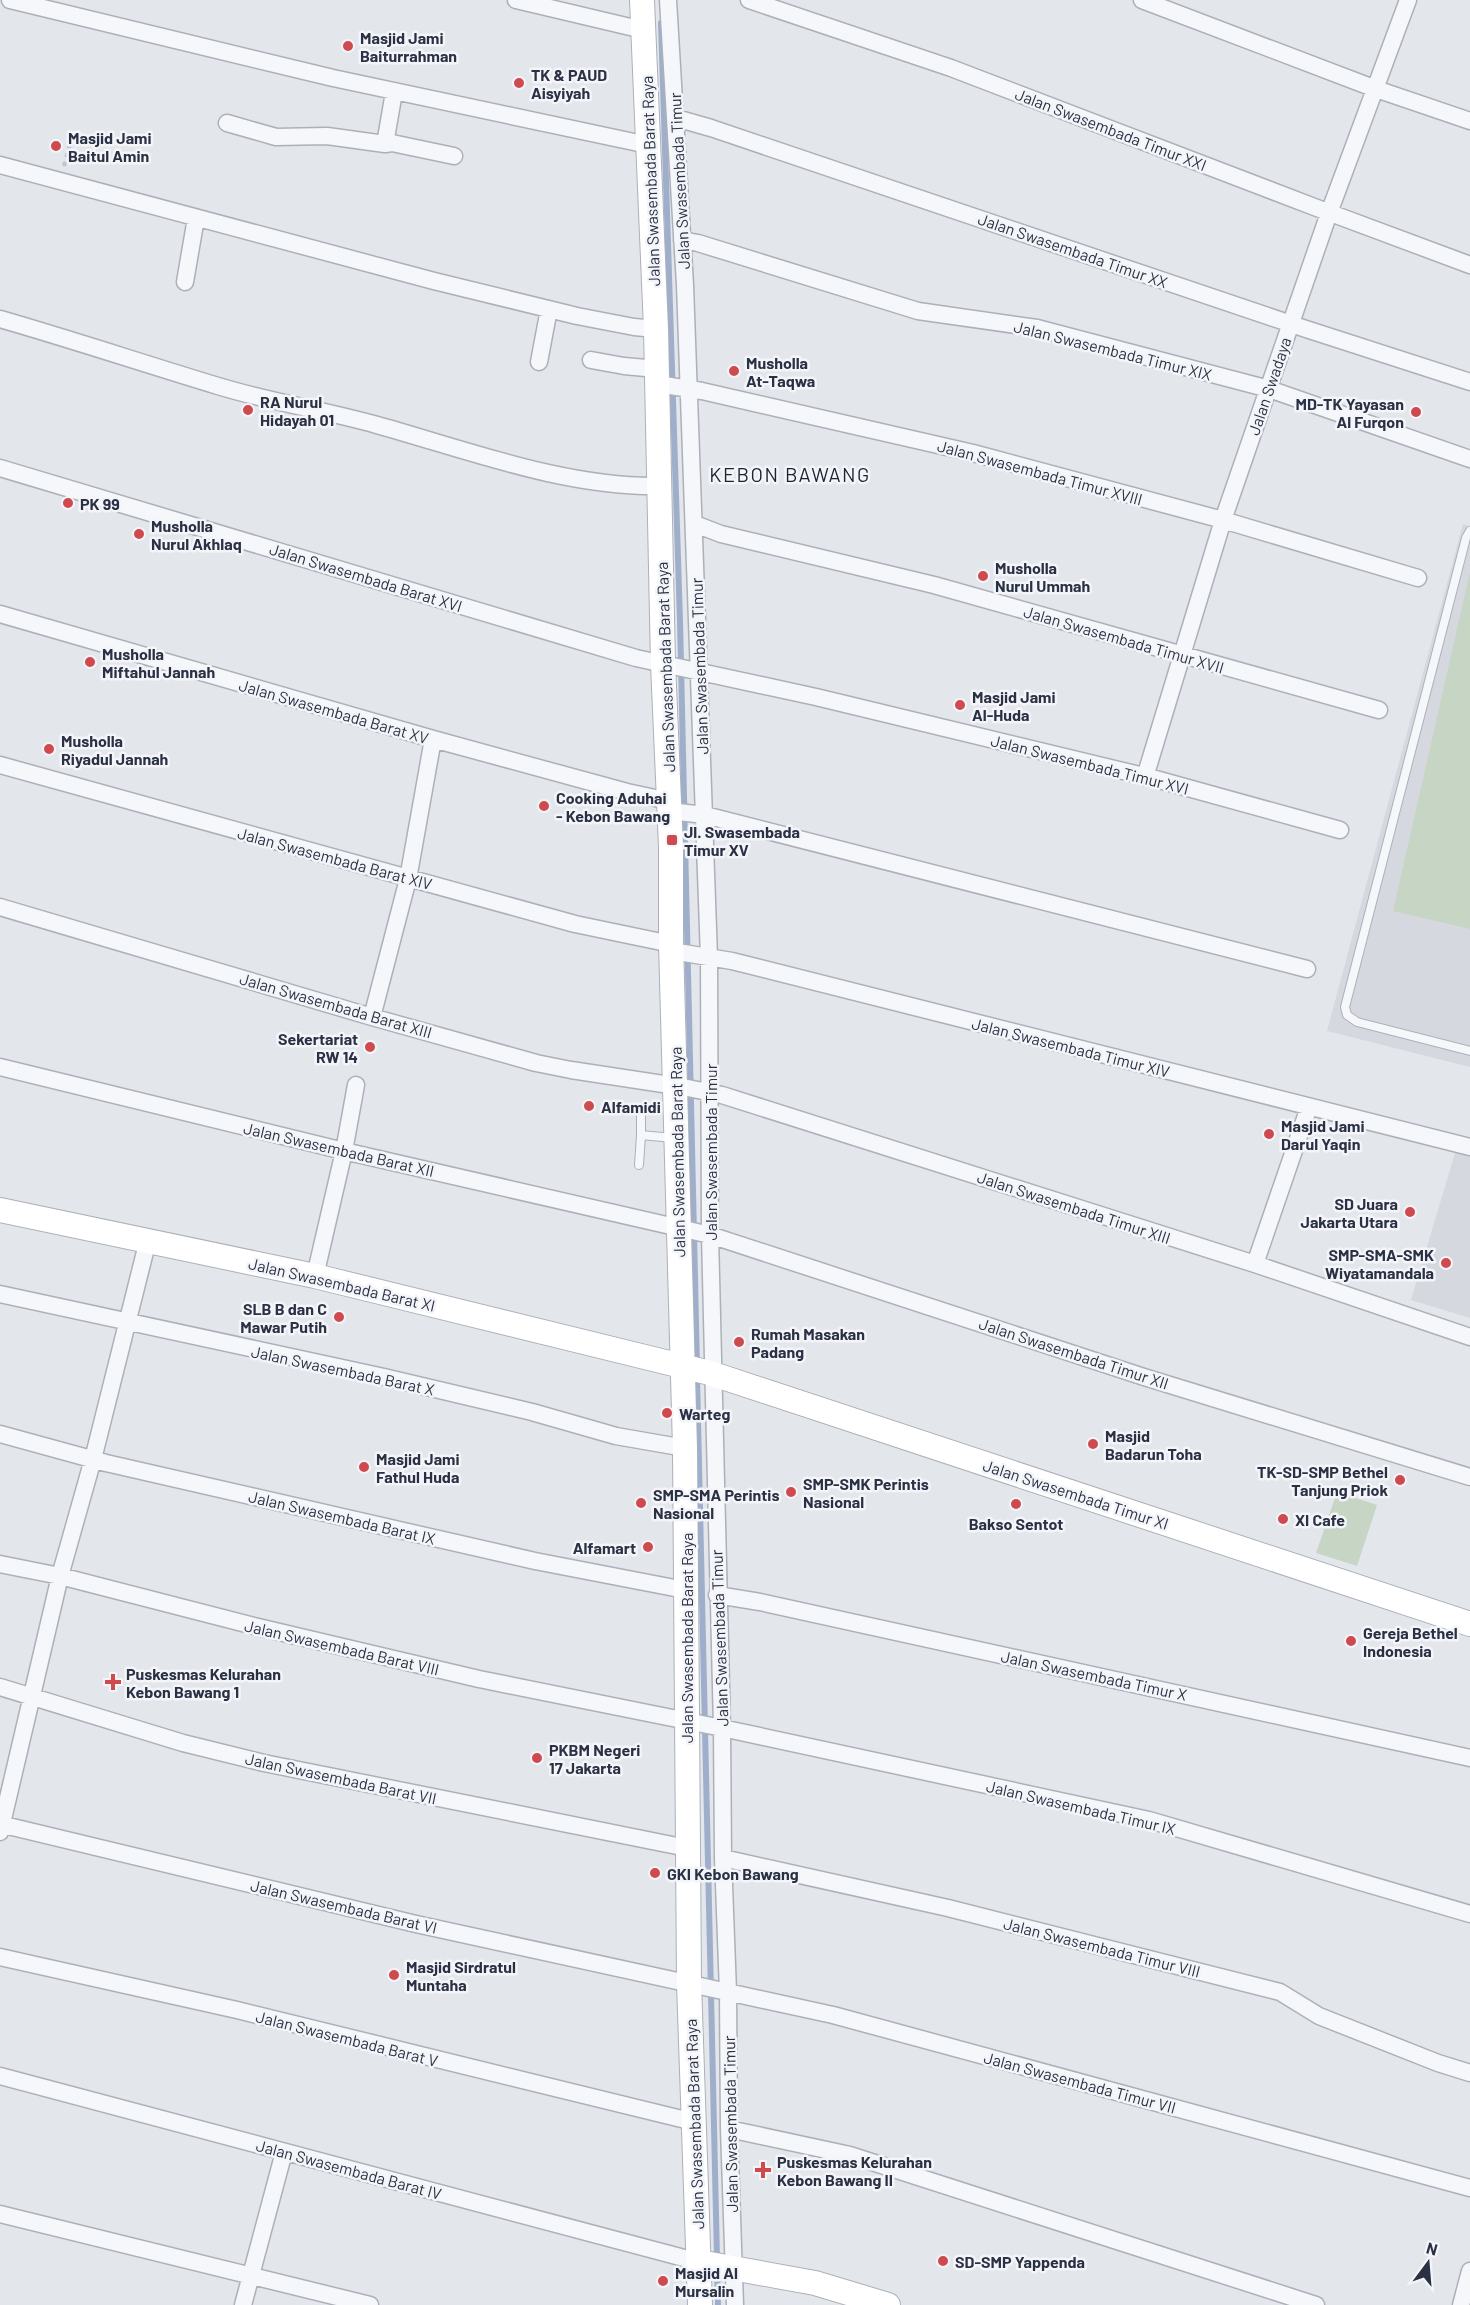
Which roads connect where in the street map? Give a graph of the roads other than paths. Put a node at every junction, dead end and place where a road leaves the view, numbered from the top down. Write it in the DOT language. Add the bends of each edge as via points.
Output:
graph roads {
  1 [pos="10,0"];
  2 [pos="516,0"];
  3 [pos="642,0"];
  4 [pos="668,0"];
  5 [pos="749,0"];
  6 [pos="1142,0"];
  7 [pos="1408,0"];
  8 [pos="643,30"];
  9 [pos="1376,89"];
  10 [pos="394,92"];
  11 [pos="676,118"];
  12 [pos="1470,121"];
  13 [pos="227,123"];
  14 [pos="385,144"];
  15 [pos="648,145"];
  16 [pos="454,156"];
  17 [pos="0,165"];
  18 [pos="1329,213"];
  19 [pos="196,218"];
  20 [pos="682,240"];
  21 [pos="1470,265"];
  22 [pos="186,282"];
  23 [pos="549,309"];
  24 [pos="0,319"];
  25 [pos="1291,324"];
  26 [pos="656,329"];
  27 [pos="591,360"];
  28 [pos="539,362"];
  29 [pos="1470,382"];
  30 [pos="669,383"];
  31 [pos="1269,389"];
  32 [pos="1470,459"];
  33 [pos="0,468"];
  34 [pos="661,486"];
  35 [pos="1223,520"];
  36 [pos="694,524"];
  37 [pos="1470,531"];
  38 [pos="1418,578"];
  39 [pos="0,614"];
  40 [pos="1181,656"];
  41 [pos="667,665"];
  42 [pos="695,671"];
  43 [pos="1379,710"];
  44 [pos="433,739"];
  45 [pos="0,765"];
  46 [pos="1144,777"];
  47 [pos="670,808"];
  48 [pos="704,815"];
  49 [pos="1340,831"];
  50 [pos="408,879"];
  51 [pos="0,907"];
  52 [pos="674,949"];
  53 [pos="705,957"];
  54 [pos="1307,969"];
  55 [pos="372,1017"];
  56 [pos="1470,1051"];
  57 [pos="0,1067"];
  58 [pos="356,1085"];
  59 [pos="679,1087"];
  60 [pos="707,1091"];
  61 [pos="1309,1107"];
  62 [pos="641,1111"];
  63 [pos="641,1135"];
  64 [pos="676,1139"];
  65 [pos="1470,1147"];
  66 [pos="344,1151"];
  67 [pos="639,1165"];
  68 [pos="0,1210"];
  69 [pos="682,1229"];
  70 [pos="708,1234"];
  71 [pos="148,1240"];
  72 [pos="1255,1264"];
  73 [pos="315,1276"];
  74 [pos="0,1294"];
  75 [pos="127,1322"];
  76 [pos="1470,1338"];
  77 [pos="699,1371"];
  78 [pos="0,1434"];
  79 [pos="686,1448"];
  80 [pos="93,1459"];
  81 [pos="1470,1477"];
  82 [pos="0,1564"];
  83 [pos="60,1576"];
  84 [pos="685,1590"];
  85 [pos="717,1595"];
  86 [pos="1470,1624"];
  87 [pos="0,1687"];
  88 [pos="32,1697"];
  89 [pos="691,1723"];
  90 [pos="720,1728"];
  91 [pos="1470,1758"];
  92 [pos="1,1827"];
  93 [pos="687,1848"];
  94 [pos="723,1858"];
  95 [pos="1470,1914"];
  96 [pos="0,1957"];
  97 [pos="692,1984"];
  98 [pos="726,1991"];
  99 [pos="1470,2073"];
  100 [pos="0,2076"];
  101 [pos="694,2122"];
  102 [pos="729,2129"];
  103 [pos="284,2152"];
  104 [pos="1470,2188"];
  105 [pos="0,2214"];
  106 [pos="701,2262"];
  107 [pos="733,2268"];
  108 [pos="1470,2271"];
  109 [pos="249,2277"];
  110 [pos="243,2305"];
  111 [pos="370,2305"];
  112 [pos="700,2305"];
  113 [pos="735,2305"];
  114 [pos="888,2305"];
  115 [pos="1316,2305"];
  116 [pos="1461,2305"];
  1 -- 10 [label="street"];
  2 -- 8 [label="street"];
  3 -- 8 [label="street, Jalan Swasembada Barat Raya"];
  4 -- 11 [label="street, Jalan Swasembada Timur"];
  5 -- 18 [label="street, Jalan Swasembada Timur XXI" via="951,68"];
  6 -- 9 [label="street"];
  7 -- 9 [label="street, Jalan Swadaya"];
  8 -- 15 [label="street, Jalan Swasembada Barat Raya"];
  9 -- 12 [label="street"];
  9 -- 18 [label="street, Jalan Swadaya"];
  10 -- 14 [label="street"];
  10 -- 15 [label="street"];
  11 -- 20 [label="street, Jalan Swasembada Timur"];
  11 -- 25 [label="street, Jalan Swasembada Timur XX"];
  13 -- 14 [label="street" via="276,137 327,136"];
  14 -- 16 [label="street"];
  15 -- 26 [label="street, Jalan Swasembada Barat Raya"];
  17 -- 19 [label="street"];
  18 -- 21 [label="street, Jalan Swasembada Timur XXI"];
  18 -- 25 [label="street, Jalan Swadaya"];
  19 -- 22 [label="street"];
  19 -- 23 [label="street"];
  20 -- 30 [label="street, Jalan Swasembada Timur"];
  20 -- 31 [label="street, Jalan Swasembada Timur XIX" via="918,310 1037,328"];
  23 -- 26 [label="street"];
  23 -- 28 [label="street"];
  24 -- 34 [label="street" via="219,387 373,424 520,466 639,487"];
  25 -- 29 [label="street, Jalan Swasembada Timur XX"];
  25 -- 31 [label="street, Jalan Swadaya"];
  26 -- 30 [label="street, Jalan Swasembada Barat Raya"];
  27 -- 30 [label="street, Jalan Swasembada Timur XVIII" via="624,366"];
  30 -- 34 [label="street, Jalan Swasembada Barat Raya"];
  30 -- 35 [label="street, Jalan Swasembada Timur XVIII" via="973,453"];
  30 -- 36 [label="street, Jalan Swasembada Timur"];
  31 -- 32 [label="street, Jalan Swasembada Timur XIX"];
  31 -- 35 [label="street, Jalan Swadaya"];
  33 -- 41 [label="street, Jalan Swasembada Barat XVI"];
  34 -- 41 [label="street, Jalan Swasembada Barat Raya"];
  35 -- 38 [label="street, Jalan Swasembada Timur XVIII"];
  35 -- 40 [label="street, Jalan Swadaya"];
  36 -- 40 [label="street, Jalan Swasembada Timur XVII" via="721,534 934,585"];
  36 -- 42 [label="street, Jalan Swasembada Timur"];
  37 -- 56 [label="lane" via="1345,1007 1357,1022"];
  39 -- 44 [label="street, Jalan Swasembada Barat XV"];
  40 -- 43 [label="street, Jalan Swasembada Timur XVII"];
  40 -- 46 [label="street, Jalan Swadaya"];
  41 -- 42 [label="street, Jalan Swasembada Timur XVI"];
  41 -- 47 [label="street, Jalan Swasembada Barat Raya"];
  42 -- 46 [label="street, Jalan Swasembada Timur XVI"];
  42 -- 48 [label="street, Jalan Swasembada Timur"];
  44 -- 47 [label="street, Jalan Swasembada Barat XV" via="627,792"];
  44 -- 50 [label="street"];
  45 -- 50 [label="street, Jalan Swasembada Barat XIV"];
  46 -- 49 [label="street, Jalan Swasembada Timur XVI"];
  47 -- 48 [label="street, Jalan Swasembada Barat XV"];
  47 -- 52 [label="street, Jalan Swasembada Barat Raya"];
  48 -- 53 [label="street, Jalan Swasembada Timur"];
  48 -- 54 [label="street, Jalan Swasembada Barat XV"];
  50 -- 52 [label="street, Jalan Swasembada Barat XIV"];
  50 -- 55 [label="street"];
  51 -- 55 [label="street, Jalan Swasembada Barat XIII"];
  52 -- 53 [label="street, Jalan Swasembada Timur XIV"];
  52 -- 59 [label="street, Jalan Swasembada Barat Raya"];
  53 -- 60 [label="street, Jalan Swasembada Timur"];
  53 -- 61 [label="street, Jalan Swasembada Timur XIV"];
  55 -- 59 [label="street, Jalan Swasembada Barat XIII" via="536,1063"];
  57 -- 66 [label="street, Jalan Swasembada Barat XII"];
  58 -- 66 [label="street"];
  59 -- 60 [label="street, Jalan Swasembada Timur XIII"];
  59 -- 64 [label="street, Jalan Swasembada Barat Raya"];
  60 -- 70 [label="street, Jalan Swasembada Timur"];
  60 -- 72 [label="street, Jalan Swasembada Timur XIII"];
  61 -- 65 [label="street, Jalan Swasembada Timur XIV"];
  61 -- 72 [label="street"];
  62 -- 63 [label="lane"];
  63 -- 64 [label="lane"];
  63 -- 67 [label="lane"];
  64 -- 69 [label="street, Jalan Swasembada Barat Raya"];
  66 -- 69 [label="street, Jalan Swasembada Barat XII"];
  66 -- 73 [label="street"];
  68 -- 71 [label="street, Jalan Swasembada Barat XI"];
  69 -- 70 [label="street, Jalan Swasembada Timur XII"];
  69 -- 77 [label="street, Jalan Swasembada Barat Raya"];
  70 -- 77 [label="street, Jalan Swasembada Timur"];
  70 -- 81 [label="street, Jalan Swasembada Timur XII" via="1144,1377"];
  71 -- 73 [label="street, Jalan Swasembada Barat XI"];
  71 -- 75 [label="street"];
  72 -- 76 [label="street, Jalan Swasembada Timur XIII"];
  73 -- 77 [label="street, Jalan Swasembada Barat XI"];
  74 -- 75 [label="street, Jalan Swasembada Barat X"];
  75 -- 79 [label="street, Jalan Swasembada Barat X" via="430,1388 616,1436"];
  75 -- 80 [label="street"];
  77 -- 79 [label="street, Jalan Swasembada Barat Raya"];
  77 -- 85 [label="street, Jalan Swasembada Timur"];
  77 -- 86 [label="street, Jalan Swasembada Timur XI"];
  78 -- 80 [label="street, Jalan Swasembada Barat IX"];
  79 -- 84 [label="street, Jalan Swasembada Barat Raya"];
  80 -- 83 [label="street"];
  80 -- 84 [label="street, Jalan Swasembada Barat IX" via="535,1561"];
  82 -- 83 [label="street, Jalan Swasembada Barat VIII"];
  83 -- 88 [label="street"];
  83 -- 89 [label="street, Jalan Swasembada Barat VIII" via="479,1679"];
  84 -- 89 [label="street, Jalan Swasembada Barat Raya"];
  85 -- 90 [label="street, Jalan Swasembada Timur"];
  85 -- 91 [label="street, Jalan Swasembada Timur X"];
  87 -- 88 [label="street, Jalan Swasembada Barat VII"];
  88 -- 92 [label="street"];
  88 -- 93 [label="street, Jalan Swasembada Barat VII" via="264,1763"];
  89 -- 90 [label="street, Jalan Swasembada Timur IX"];
  89 -- 93 [label="street, Jalan Swasembada Barat Raya"];
  90 -- 94 [label="street, Jalan Swasembada Timur"];
  90 -- 95 [label="street, Jalan Swasembada Timur IX" via="1149,1820"];
  92 -- 97 [label="street, Jalan Swasembada Barat VI"];
  93 -- 97 [label="street, Jalan Swasembada Barat Raya"];
  94 -- 98 [label="street, Jalan Swasembada Timur"];
  94 -- 99 [label="street, Jalan Swasembada Timur VIII" via="948,1908 1280,1992 1319,2016"];
  96 -- 101 [label="street, Jalan Swasembada Barat V" via="237,2010"];
  97 -- 98 [label="street, Jalan Swasembada Timur VII"];
  97 -- 101 [label="street, Jalan Swasembada Barat Raya"];
  98 -- 102 [label="street, Jalan Swasembada Timur"];
  98 -- 104 [label="street, Jalan Swasembada Timur VII" via="833,2014"];
  100 -- 103 [label="street, Jalan Swasembada Barat IV"];
  101 -- 106 [label="street, Jalan Swasembada Barat Raya"];
  102 -- 107 [label="street, Jalan Swasembada Timur"];
  102 -- 115 [label="street" via="850,2155"];
  103 -- 106 [label="street, Jalan Swasembada Barat IV"];
  103 -- 109 [label="street"];
  105 -- 109 [label="street"];
  106 -- 107 [label="street"];
  106 -- 112 [label="street, Jalan Swasembada Barat Raya"];
  107 -- 113 [label="street, Jalan Swasembada Timur"];
  107 -- 114 [label="street" via="815,2283"];
  108 -- 116 [label="street"];
  109 -- 110 [label="street"];
  109 -- 111 [label="street"];
}
